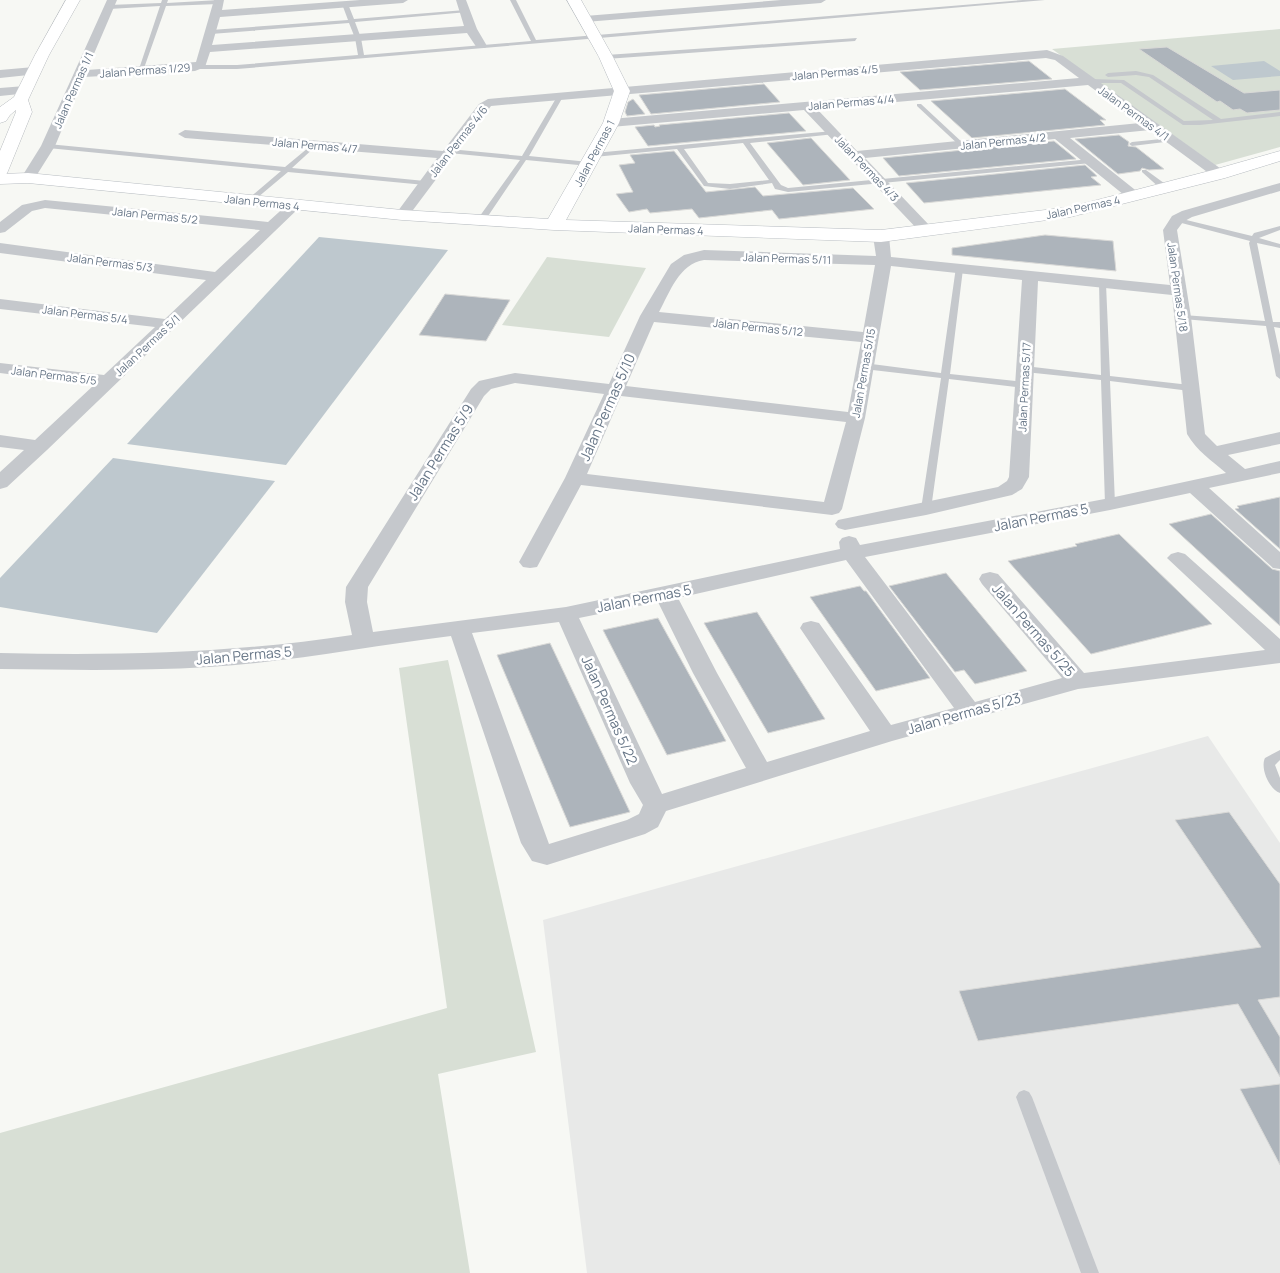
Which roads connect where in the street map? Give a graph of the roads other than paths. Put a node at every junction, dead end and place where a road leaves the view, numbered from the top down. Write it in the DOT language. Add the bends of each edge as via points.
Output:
graph roads {
  1 [pos="74,0"];
  2 [pos="402,0"];
  3 [pos="461,0"];
  4 [pos="513,0"];
  5 [pos="574,0"];
  6 [pos="691,0"];
  7 [pos="821,0"];
  8 [pos="1042,0"];
  9 [pos="219,1"];
  10 [pos="164,2"];
  11 [pos="111,3"];
  12 [pos="328,3"];
  13 [pos="345,4"];
  14 [pos="699,10"];
  15 [pos="465,12"];
  16 [pos="215,14"];
  17 [pos="586,19"];
  18 [pos="351,21"];
  19 [pos="471,29"];
  20 [pos="211,32"];
  21 [pos="595,37"];
  22 [pos="358,38"];
  23 [pos="855,38"];
  24 [pos="534,42"];
  25 [pos="481,46"];
  26 [pos="207,49"];
  27 [pos="1047,54"];
  28 [pos="361,56"];
  29 [pos="606,58"];
  30 [pos="195,67"];
  31 [pos="866,70"];
  32 [pos="140,71"];
  33 [pos="0,74"];
  34 [pos="81,74"];
  35 [pos="1088,79"];
  36 [pos="0,82"];
  37 [pos="27,85"];
  38 [pos="622,90"];
  39 [pos="0,92"];
  40 [pos="561,95"];
  41 [pos="896,98"];
  42 [pos="919,105"];
  43 [pos="808,106"];
  44 [pos="1280,114"];
  45 [pos="0,118"];
  46 [pos="1220,120"];
  47 [pos="611,123"];
  48 [pos="1151,126"];
  49 [pos="834,133"];
  50 [pos="185,134"];
  51 [pos="1058,135"];
  52 [pos="1170,140"];
  53 [pos="745,141"];
  54 [pos="1132,144"];
  55 [pos="314,145"];
  56 [pos="962,145"];
  57 [pos="48,146"];
  58 [pos="679,147"];
  59 [pos="448,153"];
  60 [pos="855,155"];
  61 [pos="1280,156"];
  62 [pos="525,158"];
  63 [pos="592,160"];
  64 [pos="1091,161"];
  65 [pos="287,170"];
  66 [pos="0,171"];
  67 [pos="1144,171"];
  68 [pos="1219,174"];
  69 [pos="0,179"];
  70 [pos="36,179"];
  71 [pos="775,181"];
  72 [pos="880,182"];
  73 [pos="425,183"];
  74 [pos="0,187"];
  75 [pos="1165,188"];
  76 [pos="1280,188"];
  77 [pos="1134,196"];
  78 [pos="251,202"];
  79 [pos="294,206"];
  80 [pos="402,215"];
  81 [pos="1177,219"];
  82 [pos="481,220"];
  83 [pos="554,225"];
  84 [pos="272,227"];
  85 [pos="1280,228"];
  86 [pos="0,229"];
  87 [pos="926,230"];
  88 [pos="881,236"];
  89 [pos="1255,239"];
  90 [pos="1280,246"];
  91 [pos="0,248"];
  92 [pos="690,257"];
  93 [pos="884,261"];
  94 [pos="959,269"];
  95 [pos="1030,276"];
  96 [pos="219,277"];
  97 [pos="1102,284"];
  98 [pos="1178,292"];
  99 [pos="0,304"];
  100 [pos="648,316"];
  101 [pos="1183,317"];
  102 [pos="169,324"];
  103 [pos="1276,325"];
  104 [pos="869,338"];
  105 [pos="864,366"];
  106 [pos="0,368"];
  107 [pos="946,374"];
  108 [pos="1280,376"];
  109 [pos="1025,377"];
  110 [pos="1107,378"];
  111 [pos="108,381"];
  112 [pos="1190,388"];
  113 [pos="615,390"];
  114 [pos="856,418"];
  115 [pos="1280,438"];
  116 [pos="0,441"];
  117 [pos="40,446"];
  118 [pos="1212,453"];
  119 [pos="1280,466"];
  120 [pos="1239,474"];
  121 [pos="575,478"];
  122 [pos="0,483"];
  123 [pos="1193,485"];
  124 [pos="1110,504"];
  125 [pos="926,509"];
  126 [pos="838,516"];
  127 [pos="851,553"];
  128 [pos="1178,558"];
  129 [pos="530,562"];
  130 [pos="1280,563"];
  131 [pos="990,579"];
  132 [pos="665,594"];
  133 [pos="566,614"];
  134 [pos="459,628"];
  135 [pos="811,628"];
  136 [pos="364,640"];
  137 [pos="1280,654"];
  138 [pos="0,661"];
  139 [pos="1078,681"];
  140 [pos="969,711"];
  141 [pos="884,736"];
  142 [pos="1280,754"];
  143 [pos="761,773"];
  144 [pos="1280,788"];
  145 [pos="656,805"];
  146 [pos="1024,1097"];
  147 [pos="1090,1273"];
  1 -- 37 [label="street"];
  2 -- 13 [label="street"];
  3 -- 15 [label="street"];
  4 -- 24 [label="lane"];
  5 -- 17 [label="street"];
  6 -- 14 [label="street"];
  7 -- 14 [label="street"];
  8 -- 21 [label="lane"];
  9 -- 10 [label="lane"];
  9 -- 16 [label="street, Jalan Permas 1/29"];
  10 -- 11 [label="lane"];
  10 -- 32 [label="lane"];
  11 -- 34 [label="street, Jalan Permas 1/1"];
  12 -- 13 [label="street"];
  12 -- 16 [label="street"];
  13 -- 18 [label="lane"];
  14 -- 17 [label="street"];
  15 -- 18 [label="lane"];
  15 -- 19 [label="street"];
  16 -- 20 [label="street, Jalan Permas 1/29"];
  17 -- 21 [label="street"];
  18 -- 20 [label="lane"];
  18 -- 22 [label="lane"];
  19 -- 22 [label="street"];
  19 -- 25 [label="street"];
  20 -- 26 [label="street, Jalan Permas 1/29"];
  21 -- 24 [label="lane"];
  21 -- 29 [label="street"];
  22 -- 26 [label="street"];
  22 -- 28 [label="lane"];
  23 -- 29 [label="lane"];
  24 -- 25 [label="lane"];
  25 -- 28 [label="lane"];
  26 -- 30 [label="street, Jalan Permas 1/29" via="202,64"];
  27 -- 31 [label="street, Jalan Permas 4/5"];
  27 -- 35 [label="street, Jalan Permas 4/1" via="1059,58"];
  28 -- 30 [label="lane" via="237,67"];
  29 -- 38 [label="street"];
  30 -- 32 [label="street, Jalan Permas 1/29"];
  31 -- 38 [label="street, Jalan Permas 4/5"];
  31 -- 41 [label="street"];
  32 -- 34 [label="street, Jalan Permas 1/29"];
  33 -- 37 [label="street"];
  34 -- 57 [label="street, Jalan Permas 1/1"];
  35 -- 41 [label="street, Jalan Permas 4/4"];
  35 -- 46 [label="lane" via="1122,81 1183,123"];
  35 -- 46 [label="lane" via="1120,74 1148,75"];
  35 -- 48 [label="street, Jalan Permas 4/1"];
  36 -- 37 [label="street"];
  37 -- 39 [label="street"];
  37 -- 45 [label="street"];
  37 -- 66 [label="street" via="24,112"];
  38 -- 40 [label="street, Jalan Permas 4/6"];
  38 -- 47 [label="street, Jalan Permas 1"];
  40 -- 59 [label="street, Jalan Permas 4/6" via="488,103"];
  40 -- 62 [label="lane"];
  41 -- 43 [label="street, Jalan Permas 4/4"];
  42 -- 56 [label="lane"];
  43 -- 47 [label="street, Jalan Permas 4/4"];
  43 -- 49 [label="street, Jalan Permas 4/3"];
  44 -- 46 [label="lane"];
  47 -- 63 [label="street, Jalan Permas 1"];
  48 -- 51 [label="street, Jalan Permas 4/2"];
  48 -- 52 [label="street, Jalan Permas 4/1"];
  49 -- 53 [label="lane"];
  49 -- 60 [label="street, Jalan Permas 4/3"];
  50 -- 55 [label="street, Jalan Permas 4/7"];
  51 -- 56 [label="street, Jalan Permas 4/2"];
  51 -- 64 [label="street"];
  52 -- 54 [label="lane"];
  52 -- 68 [label="street, Jalan Permas 4/1"];
  53 -- 58 [label="lane" via="718,146"];
  53 -- 71 [label="lane"];
  55 -- 59 [label="street, Jalan Permas 4/7"];
  55 -- 65 [label="lane"];
  56 -- 60 [label="street, Jalan Permas 4/2"];
  57 -- 65 [label="lane"];
  57 -- 70 [label="street, Jalan Permas 1/1"];
  58 -- 63 [label="lane"];
  58 -- 71 [label="lane" via="708,186"];
  59 -- 62 [label="lane"];
  59 -- 73 [label="street, Jalan Permas 4/6"];
  60 -- 72 [label="street, Jalan Permas 4/3"];
  61 -- 68 [label="street, Jalan Permas 4"];
  62 -- 63 [label="lane"];
  62 -- 82 [label="lane"];
  63 -- 83 [label="street, Jalan Permas 1"];
  64 -- 72 [label="lane"];
  64 -- 77 [label="street"];
  65 -- 73 [label="lane"];
  65 -- 78 [label="lane"];
  67 -- 75 [label="lane"];
  68 -- 75 [label="street, Jalan Permas 4"];
  69 -- 70 [label="street, Jalan Permas 4"];
  70 -- 74 [label="street, Jalan Permas 4"];
  70 -- 78 [label="street, Jalan Permas 4"];
  71 -- 72 [label="lane" via="778,187 788,190"];
  72 -- 87 [label="street, Jalan Permas 4/3"];
  73 -- 80 [label="street, Jalan Permas 4/6"];
  75 -- 77 [label="street, Jalan Permas 4"];
  76 -- 81 [label="street"];
  77 -- 87 [label="street, Jalan Permas 4" via="1070,212"];
  78 -- 79 [label="street, Jalan Permas 4"];
  79 -- 80 [label="street, Jalan Permas 4"];
  79 -- 84 [label="street, Jalan Permas 5/1"];
  80 -- 82 [label="street, Jalan Permas 4"];
  81 -- 89 [label="lane"];
  81 -- 98 [label="street, Jalan Permas 5/18" via="1170,230"];
  82 -- 83 [label="street, Jalan Permas 4"];
  83 -- 88 [label="street, Jalan Permas 4"];
  84 -- 86 [label="street, Jalan Permas 5/2" via="38,204 27,208"];
  84 -- 96 [label="street, Jalan Permas 5/1"];
  85 -- 89 [label="lane" via="1257,235"];
  87 -- 88 [label="street, Jalan Permas 4"];
  88 -- 93 [label="street, Jalan Permas 5/15"];
  89 -- 90 [label="lane"];
  89 -- 103 [label="lane" via="1253,243"];
  91 -- 96 [label="street, Jalan Permas 5/3"];
  92 -- 93 [label="street, Jalan Permas 5/11"];
  92 -- 100 [label="street, Jalan Permas 5/10" via="677,267"];
  93 -- 94 [label="street, Jalan Permas 5/11"];
  93 -- 104 [label="street, Jalan Permas 5/15"];
  94 -- 95 [label="street, Jalan Permas 5/11"];
  94 -- 107 [label="lane"];
  95 -- 97 [label="street, Jalan Permas 5/11"];
  95 -- 109 [label="street, Jalan Permas 5/17"];
  96 -- 102 [label="street, Jalan Permas 5/1"];
  97 -- 98 [label="street, Jalan Permas 5/11"];
  97 -- 110 [label="lane"];
  98 -- 101 [label="street, Jalan Permas 5/18"];
  99 -- 102 [label="street, Jalan Permas 5/4"];
  100 -- 104 [label="street, Jalan Permas 5/12"];
  100 -- 113 [label="street, Jalan Permas 5/10"];
  101 -- 103 [label="lane"];
  101 -- 112 [label="street, Jalan Permas 5/18"];
  102 -- 111 [label="street, Jalan Permas 5/1"];
  103 -- 108 [label="lane"];
  104 -- 105 [label="street, Jalan Permas 5/15"];
  105 -- 107 [label="lane"];
  105 -- 114 [label="street, Jalan Permas 5/15"];
  106 -- 111 [label="street, Jalan Permas 5/5"];
  107 -- 109 [label="lane"];
  107 -- 125 [label="lane"];
  109 -- 110 [label="lane"];
  109 -- 125 [label="street, Jalan Permas 5/17" via="1019,476 1015,485 1005,491"];
  110 -- 112 [label="lane"];
  110 -- 124 [label="lane"];
  111 -- 117 [label="street, Jalan Permas 5/1"];
  112 -- 118 [label="street, Jalan Permas 5/18" via="1196,434"];
  113 -- 114 [label="street, Jalan Permas 5/9"];
  113 -- 121 [label="street, Jalan Permas 5/10"];
  113 -- 136 [label="street, Jalan Permas 5/9" via="515,378 485,385 357,587 356,602"];
  114 -- 126 [label="street, Jalan Permas 5/15"];
  115 -- 118 [label="street"];
  116 -- 117 [label="street"];
  117 -- 122 [label="street, Jalan Permas 5/1"];
  118 -- 120 [label="street"];
  119 -- 120 [label="street, Jalan Permas 5"];
  120 -- 123 [label="street, Jalan Permas 5"];
  121 -- 126 [label="street"];
  121 -- 129 [label="street, Jalan Permas 5/10"];
  123 -- 124 [label="street, Jalan Permas 5"];
  123 -- 130 [label="street"];
  124 -- 127 [label="street, Jalan Permas 5"];
  125 -- 126 [label="street"];
  126 -- 127 [label="street"];
  127 -- 132 [label="street, Jalan Permas 5"];
  127 -- 140 [label="street"];
  128 -- 137 [label="street"];
  131 -- 139 [label="street, Jalan Permas 5/25"];
  132 -- 133 [label="street, Jalan Permas 5"];
  132 -- 143 [label="street" via="704,673"];
  133 -- 134 [label="street, Jalan Permas 5"];
  133 -- 145 [label="street, Jalan Permas 5/22" via="642,783"];
  134 -- 136 [label="street, Jalan Permas 5"];
  134 -- 145 [label="street" via="534,843 541,854 547,856 636,827 649,820"];
  135 -- 141 [label="street"];
  136 -- 138 [label="street, Jalan Permas 5" via="296,651 210,659 97,663"];
  137 -- 139 [label="street, Jalan Permas 5/23"];
  139 -- 140 [label="street, Jalan Permas 5/23"];
  140 -- 141 [label="street, Jalan Permas 5/23"];
  141 -- 143 [label="street, Jalan Permas 5/23"];
  142 -- 144 [label="lane" via="1269,760 1268,766"];
  143 -- 145 [label="street, Jalan Permas 5/23"];
  146 -- 147 [label="lane"];
}
